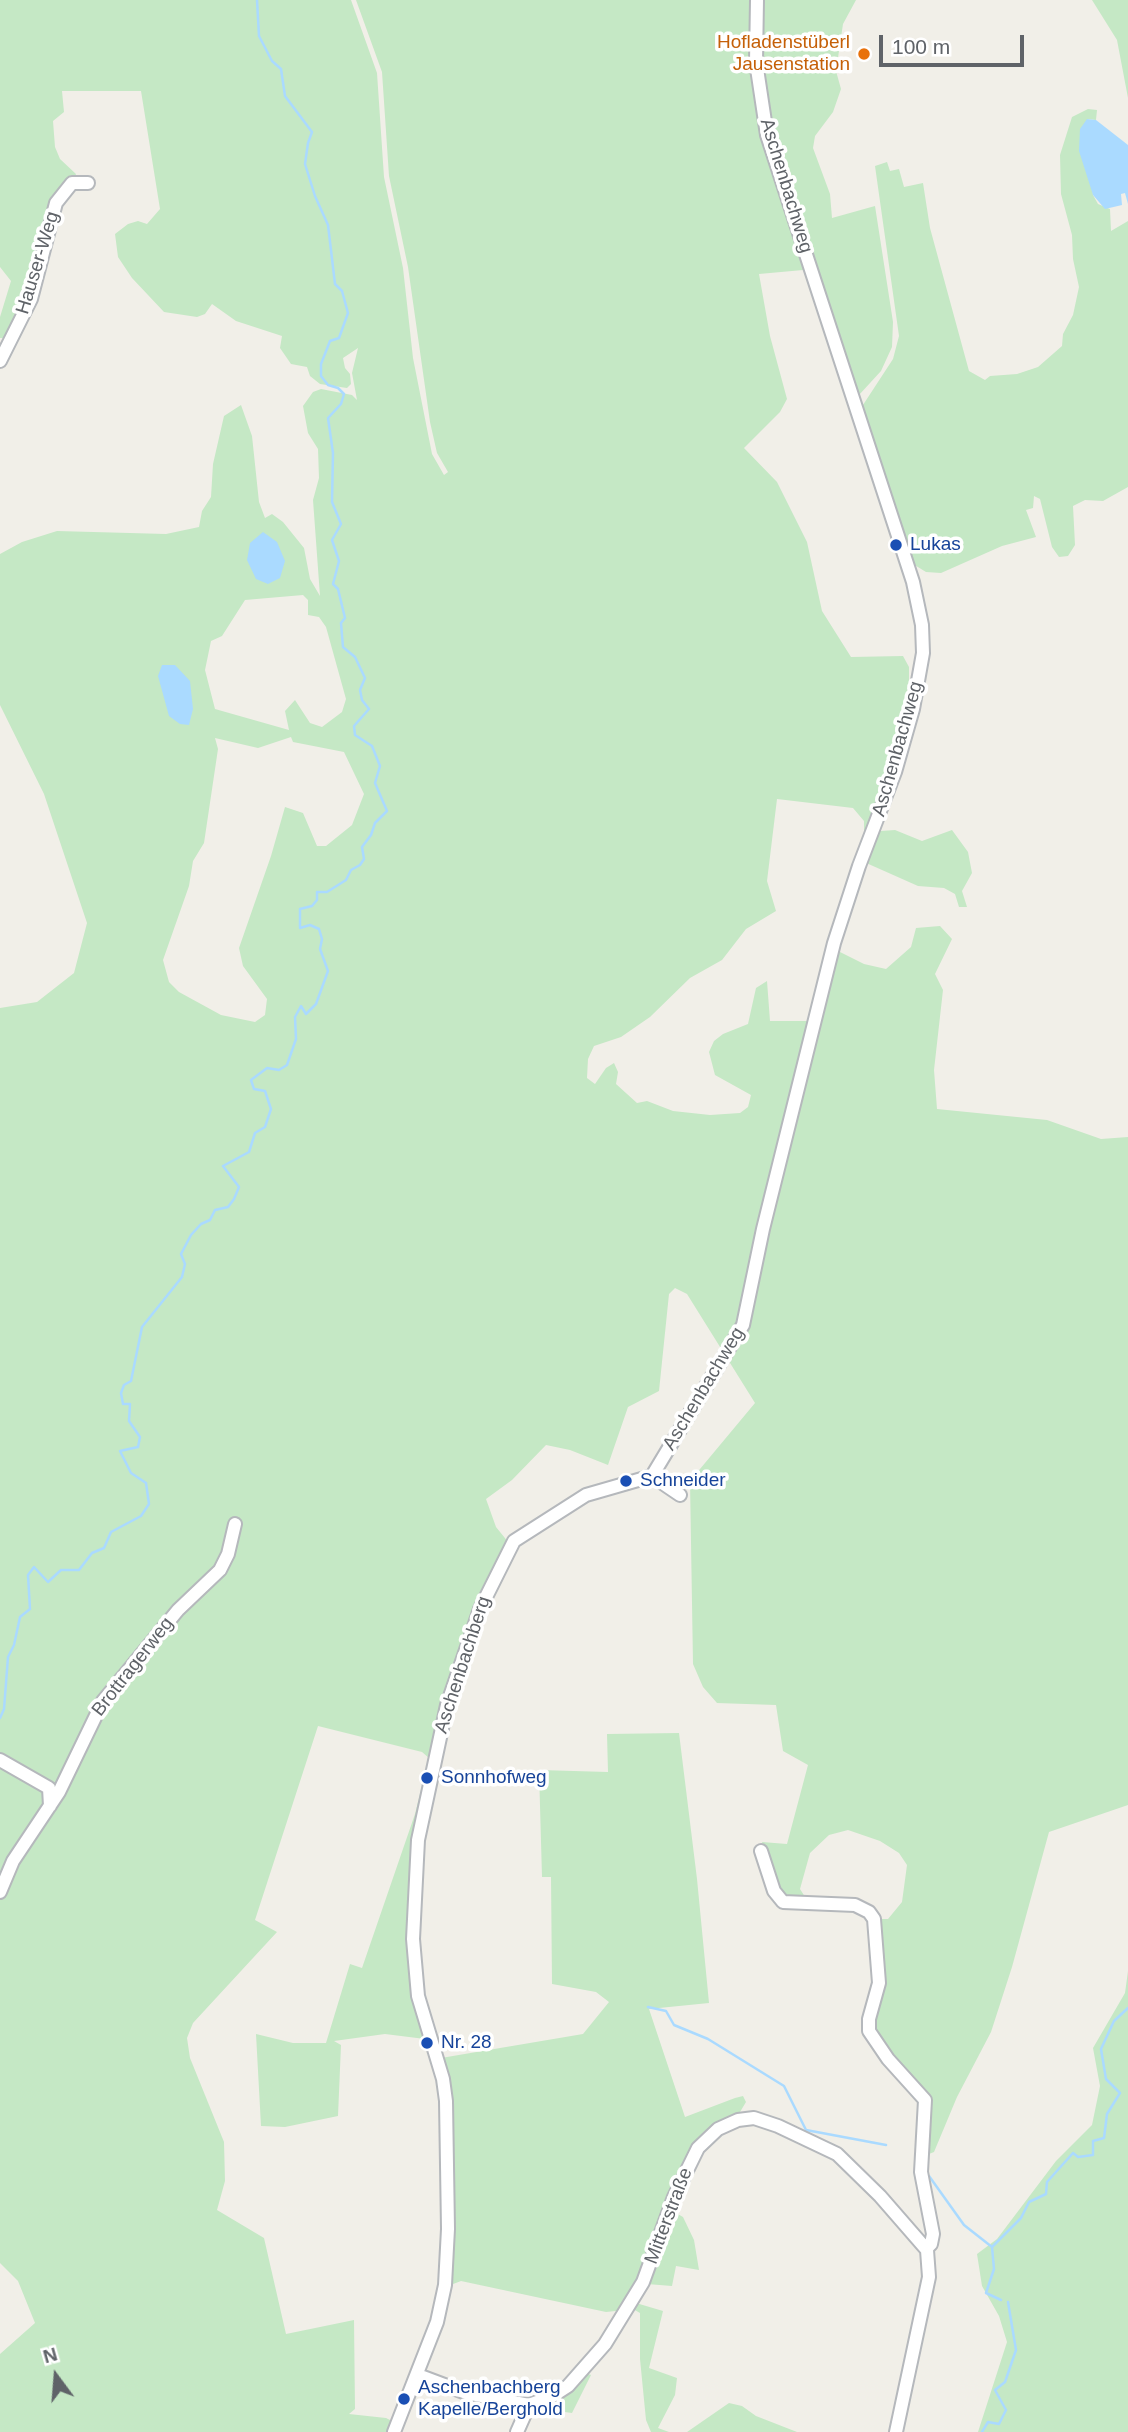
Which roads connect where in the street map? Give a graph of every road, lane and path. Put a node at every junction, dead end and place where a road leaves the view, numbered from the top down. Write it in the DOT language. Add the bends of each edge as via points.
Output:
graph roads {
  1 [pos="757,2"];
  2 [pos="88,183"];
  3 [pos="0,361"];
  4 [pos="652,1476"];
  5 [pos="680,1495"];
  6 [pos="235,1524"];
  7 [pos="0,1760"];
  8 [pos="50,1806"];
  9 [pos="761,1851"];
  10 [pos="0,1892"];
  11 [pos="928,2253"];
  12 [pos="418,2375"];
  13 [pos="529,2405"];
  14 [pos="394,2432"];
  15 [pos="517,2432"];
  16 [pos="896,2432"];
  1 -- 4 [label="street, Aschenbachweg" via="756,62 767,135 913,582 923,653 895,772 834,943 743,1325"];
  2 -- 3 [label="street, Hauser-Weg" via="72,183 56,203 31,299"];
  4 -- 5 [label="street"];
  4 -- 12 [label="street, Aschenbachberg" via="586,1495 514,1541 480,1609 441,1728 418,1840 413,1940 418,1996 443,2080 448,2229 442,2304"];
  6 -- 8 [label="street, Brottragerweg" via="220,1570 178,1610 103,1701"];
  7 -- 8 [label="street" via="49,1788"];
  8 -- 10 [label="street, Brottragerweg" via="13,1861"];
  9 -- 11 [label="street" via="774,1892 783,1902 855,1905 874,1919 879,1983 869,2031 925,2100 921,2172 933,2234"];
  11 -- 13 [label="street, Mitterstraße" via="832,2150 763,2120 738,2120 710,2135 691,2159 648,2272 605,2344 568,2386"];
  11 -- 16 [label="street" via="929,2277"];
  12 -- 13 [label="street" via="466,2393"];
  12 -- 14 [label="street, Aschenbachberg"];
  13 -- 15 [label="street"];
}
